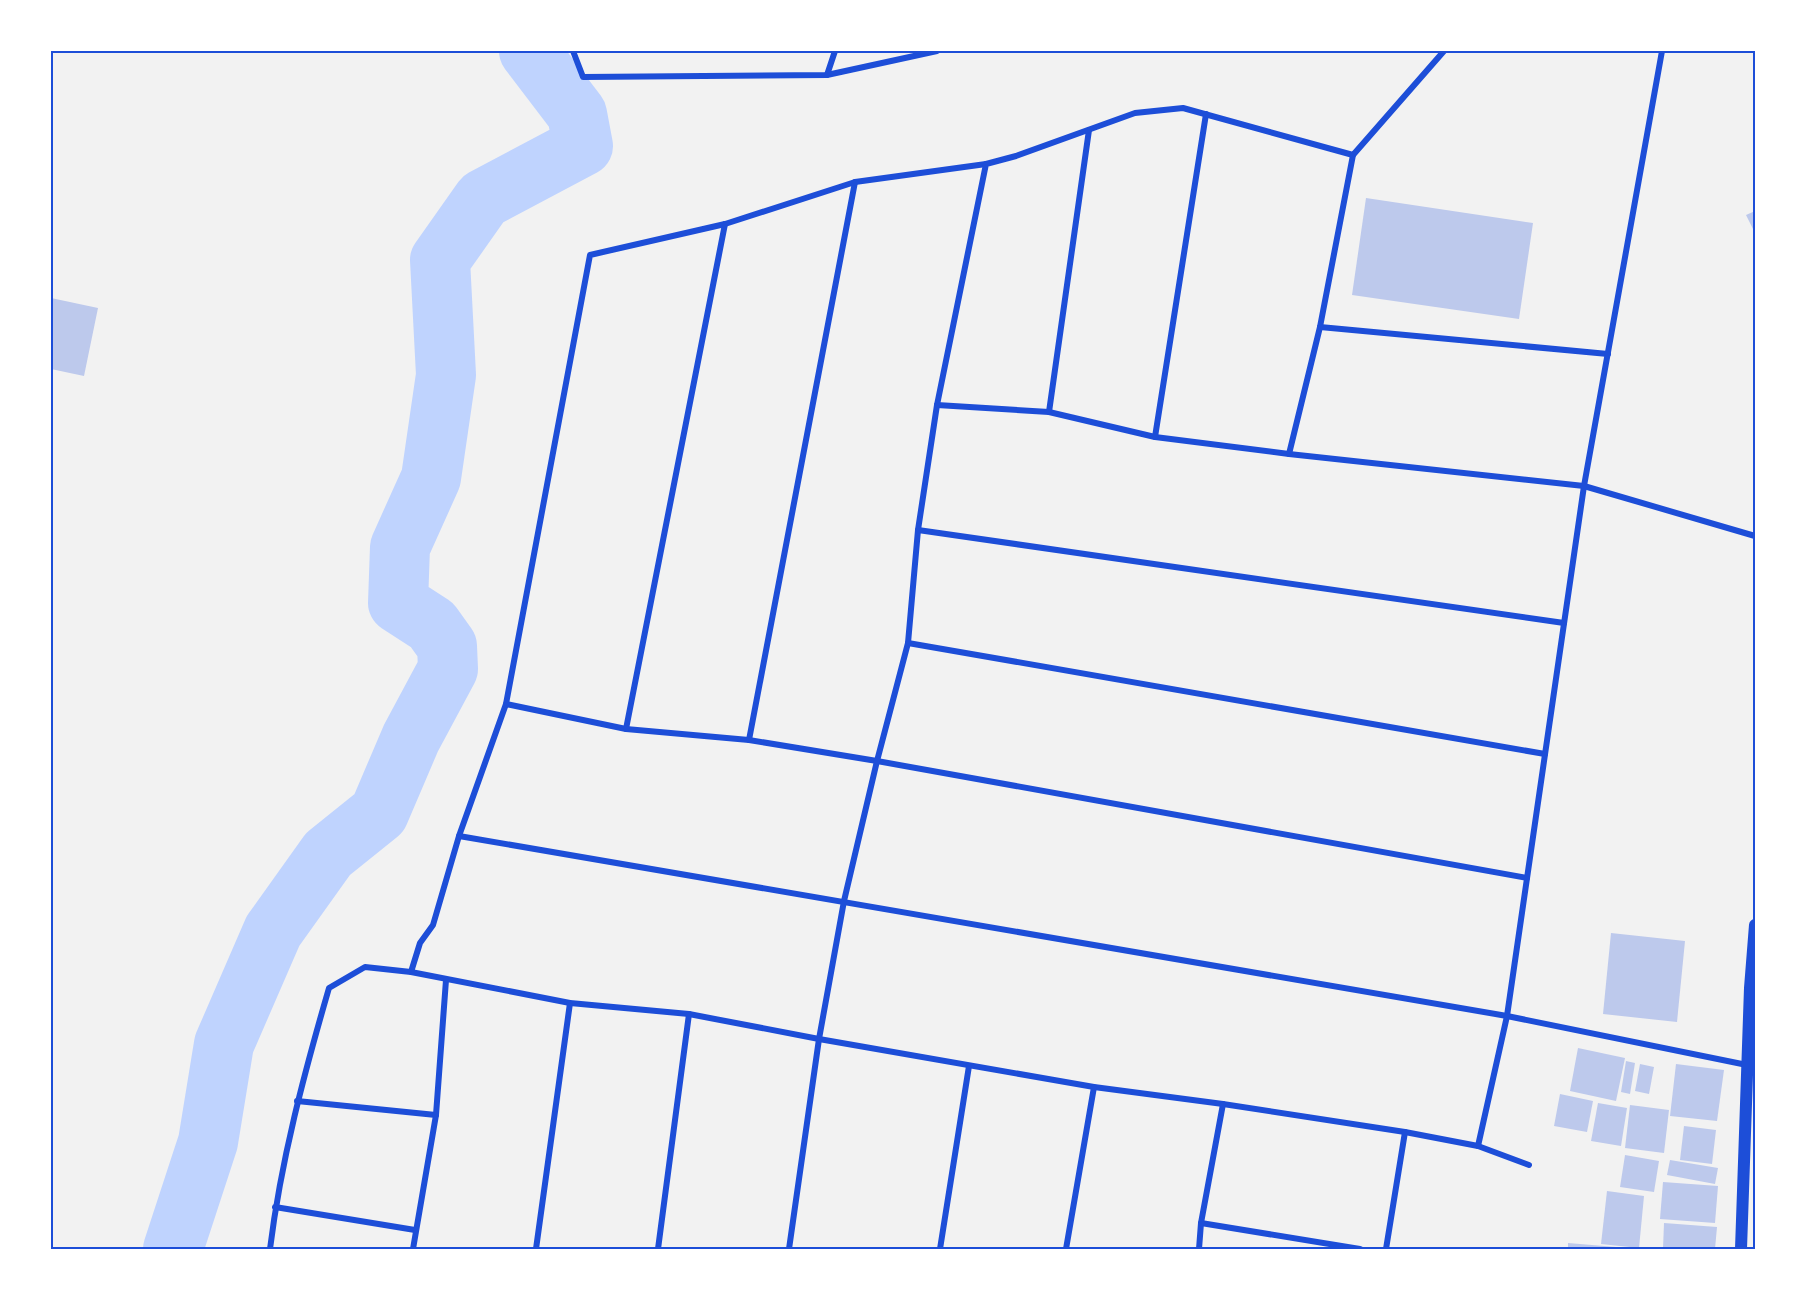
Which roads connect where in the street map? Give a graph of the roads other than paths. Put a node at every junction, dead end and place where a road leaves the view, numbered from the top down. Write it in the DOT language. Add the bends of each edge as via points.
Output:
graph roads {
  1 [pos="573,51"];
  2 [pos="835,51"];
  3 [pos="937,51"];
  4 [pos="1444,51"];
  5 [pos="1662,51"];
  6 [pos="827,75"];
  7 [pos="1206,114"];
  8 [pos="1089,130"];
  9 [pos="1353,155"];
  10 [pos="986,164"];
  11 [pos="855,182"];
  12 [pos="725,224"];
  13 [pos="1320,327"];
  14 [pos="1608,354"];
  15 [pos="937,405"];
  16 [pos="1049,412"];
  17 [pos="1155,436"];
  18 [pos="1289,454"];
  19 [pos="1584,486"];
  20 [pos="918,530"];
  21 [pos="1755,536"];
  22 [pos="1564,623"];
  23 [pos="908,643"];
  24 [pos="506,704"];
  25 [pos="626,729"];
  26 [pos="749,740"];
  27 [pos="1545,754"];
  28 [pos="877,761"];
  29 [pos="459,836"];
  30 [pos="1527,878"];
  31 [pos="844,901"];
  32 [pos="1755,925"];
  33 [pos="411,972"];
  34 [pos="446,980"];
  35 [pos="570,1003"];
  36 [pos="689,1014"];
  37 [pos="1507,1016"];
  38 [pos="819,1039"];
  39 [pos="1747,1065"];
  40 [pos="969,1066"];
  41 [pos="1094,1088"];
  42 [pos="297,1101"];
  43 [pos="1223,1104"];
  44 [pos="436,1114"];
  45 [pos="1405,1132"];
  46 [pos="1478,1146"];
  47 [pos="1529,1165"];
  48 [pos="275,1207"];
  49 [pos="1201,1223"];
  50 [pos="416,1230"];
  51 [pos="270,1249"];
  52 [pos="413,1249"];
  53 [pos="536,1249"];
  54 [pos="658,1249"];
  55 [pos="789,1249"];
  56 [pos="940,1249"];
  57 [pos="1066,1249"];
  58 [pos="1199,1249"];
  59 [pos="1360,1249"];
  60 [pos="1386,1249"];
  61 [pos="1741,1249"];
  1 -- 6 [label="street" via="583,76"];
  2 -- 6 [label="street"];
  3 -- 6 [label="street"];
  4 -- 9 [label="street"];
  5 -- 14 [label="street"];
  7 -- 8 [label="street" via="1184,108 1135,113"];
  7 -- 9 [label="street"];
  7 -- 17 [label="street"];
  8 -- 10 [label="street"];
  8 -- 16 [label="street"];
  9 -- 13 [label="street"];
  10 -- 11 [label="street"];
  10 -- 15 [label="street"];
  11 -- 12 [label="street"];
  11 -- 26 [label="street"];
  12 -- 24 [label="street" via="590,255"];
  12 -- 25 [label="street"];
  13 -- 14 [label="street"];
  13 -- 18 [label="street"];
  14 -- 19 [label="street"];
  15 -- 16 [label="street"];
  15 -- 20 [label="street"];
  16 -- 17 [label="street"];
  17 -- 18 [label="street"];
  18 -- 19 [label="street"];
  19 -- 21 [label="street"];
  19 -- 22 [label="street"];
  20 -- 22 [label="street"];
  20 -- 23 [label="street"];
  22 -- 27 [label="street"];
  23 -- 27 [label="street"];
  23 -- 28 [label="street"];
  24 -- 25 [label="street"];
  24 -- 29 [label="street"];
  25 -- 26 [label="street"];
  26 -- 28 [label="street"];
  27 -- 30 [label="street"];
  28 -- 30 [label="street"];
  28 -- 31 [label="street"];
  29 -- 31 [label="street"];
  29 -- 33 [label="street" via="433,925 420,943"];
  30 -- 37 [label="street"];
  31 -- 37 [label="street"];
  31 -- 38 [label="street"];
  32 -- 39 [label="main road"];
  33 -- 34 [label="street"];
  33 -- 42 [label="street" via="365,967 329,988"];
  34 -- 35 [label="street"];
  34 -- 44 [label="street"];
  35 -- 36 [label="street"];
  35 -- 53 [label="street"];
  36 -- 38 [label="street"];
  36 -- 54 [label="street"];
  37 -- 39 [label="street"];
  37 -- 46 [label="street"];
  38 -- 40 [label="street"];
  38 -- 55 [label="street"];
  39 -- 61 [label="main road"];
  40 -- 41 [label="street"];
  40 -- 56 [label="street"];
  41 -- 43 [label="street"];
  41 -- 57 [label="street"];
  42 -- 44 [label="street"];
  42 -- 48 [label="street"];
  43 -- 45 [label="street"];
  43 -- 49 [label="street"];
  44 -- 50 [label="street"];
  45 -- 46 [label="street"];
  45 -- 60 [label="street"];
  46 -- 47 [label="street"];
  48 -- 50 [label="street"];
  48 -- 51 [label="street"];
  49 -- 58 [label="street"];
  49 -- 59 [label="street"];
  50 -- 52 [label="street"];
}
